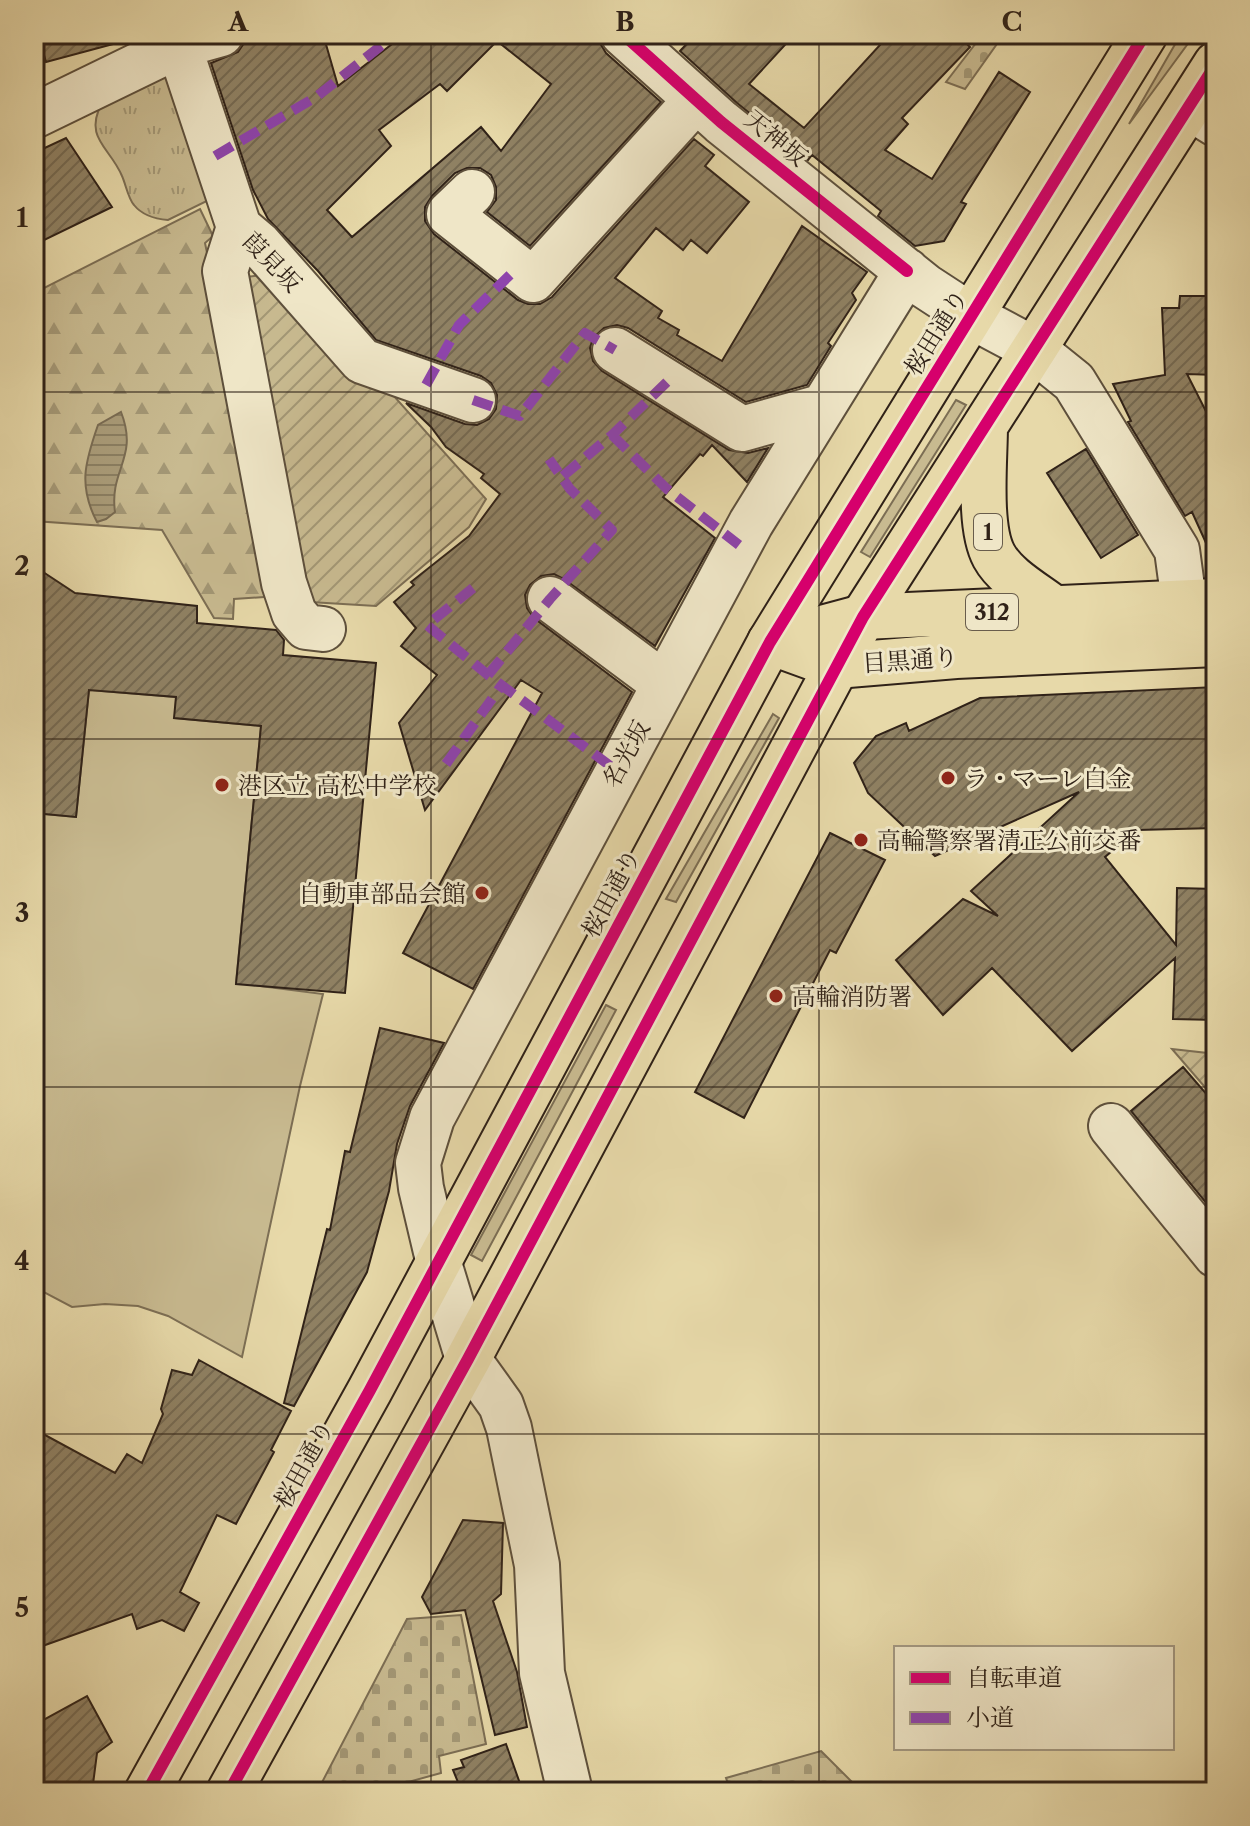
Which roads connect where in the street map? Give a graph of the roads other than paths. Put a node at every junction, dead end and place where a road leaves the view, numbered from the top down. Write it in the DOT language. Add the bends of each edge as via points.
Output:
graph roads {
  1 [pos="221,34"];
  2 [pos="623,34"];
  3 [pos="1145,34"];
  4 [pos="176,40"];
  5 [pos="1216,64"];
  6 [pos="696,100"];
  7 [pos="34,116"];
  8 [pos="1203,116"];
  9 [pos="472,192"];
  10 [pos="249,236"];
  11 [pos="907,271"];
  12 [pos="971,316"];
  13 [pos="1033,349"];
  14 [pos="615,350"];
  15 [pos="473,400"];
  16 [pos="821,407"];
  17 [pos="985,426"];
  18 [pos="550,599"];
  19 [pos="1200,602"];
  20 [pos="1055,609"];
  21 [pos="863,617"];
  22 [pos="323,629"];
  23 [pos="770,642"];
  24 [pos="1216,644"];
  25 [pos="836,666"];
  26 [pos="664,684"];
  27 [pos="1111,1126"];
  28 [pos="1216,1255"];
  29 [pos="438,1260"];
  30 [pos="468,1359"];
  31 [pos="147,1792"];
  32 [pos="229,1792"];
  33 [pos="570,1792"];
  1 -- 4 [label="street"];
  2 -- 6 [label="street, 天神坂"];
  3 -- 12 [label="main road, 桜田通り"];
  4 -- 7 [label="street"];
  4 -- 10 [label="street, 葭見坂"];
  5 -- 8 [label="main road"];
  6 -- 9 [label="street" via="533,280 449,214"];
  6 -- 11 [label="street, 天神坂"];
  8 -- 13 [label="main road"];
  10 -- 15 [label="street, 葭見坂" via="362,361"];
  10 -- 22 [label="street" via="225,271 284,583 294,613 306,627"];
  11 -- 12 [label="street, 天神坂"];
  11 -- 16 [label="street, 名光坂"];
  12 -- 13 [label="street, 天神坂"];
  12 -- 23 [label="main road, 桜田通り"];
  13 -- 17 [label="main road"];
  13 -- 19 [label="street, 天神坂" via="1074,382 1177,550"];
  14 -- 16 [label="street" via="742,429"];
  16 -- 26 [label="street, 名光坂"];
  17 -- 20 [label="main road, 1" via="986,524 994,556"];
  17 -- 21 [label="main road"];
  18 -- 26 [label="street"];
  19 -- 20 [label="main road, 目黒通り / 312"];
  20 -- 21 [label="main road, 目黒通り / 312"];
  21 -- 23 [label="main road, 目黒通り / 312"];
  21 -- 25 [label="main road"];
  23 -- 25 [label="main road, 目黒通り / 312"];
  23 -- 29 [label="main road, 桜田通り"];
  24 -- 25 [label="main road, 目黒通り / 312"];
  25 -- 30 [label="main road"];
  26 -- 29 [label="street, 名光坂" via="432,1118 418,1163"];
  27 -- 28 [label="street"];
  29 -- 30 [label="street, 名光坂"];
  29 -- 31 [label="main road, 桜田通り"];
  30 -- 32 [label="main road"];
  30 -- 33 [label="street, 名光坂" via="501,1405 509,1428 537,1565 542,1673"];
}
